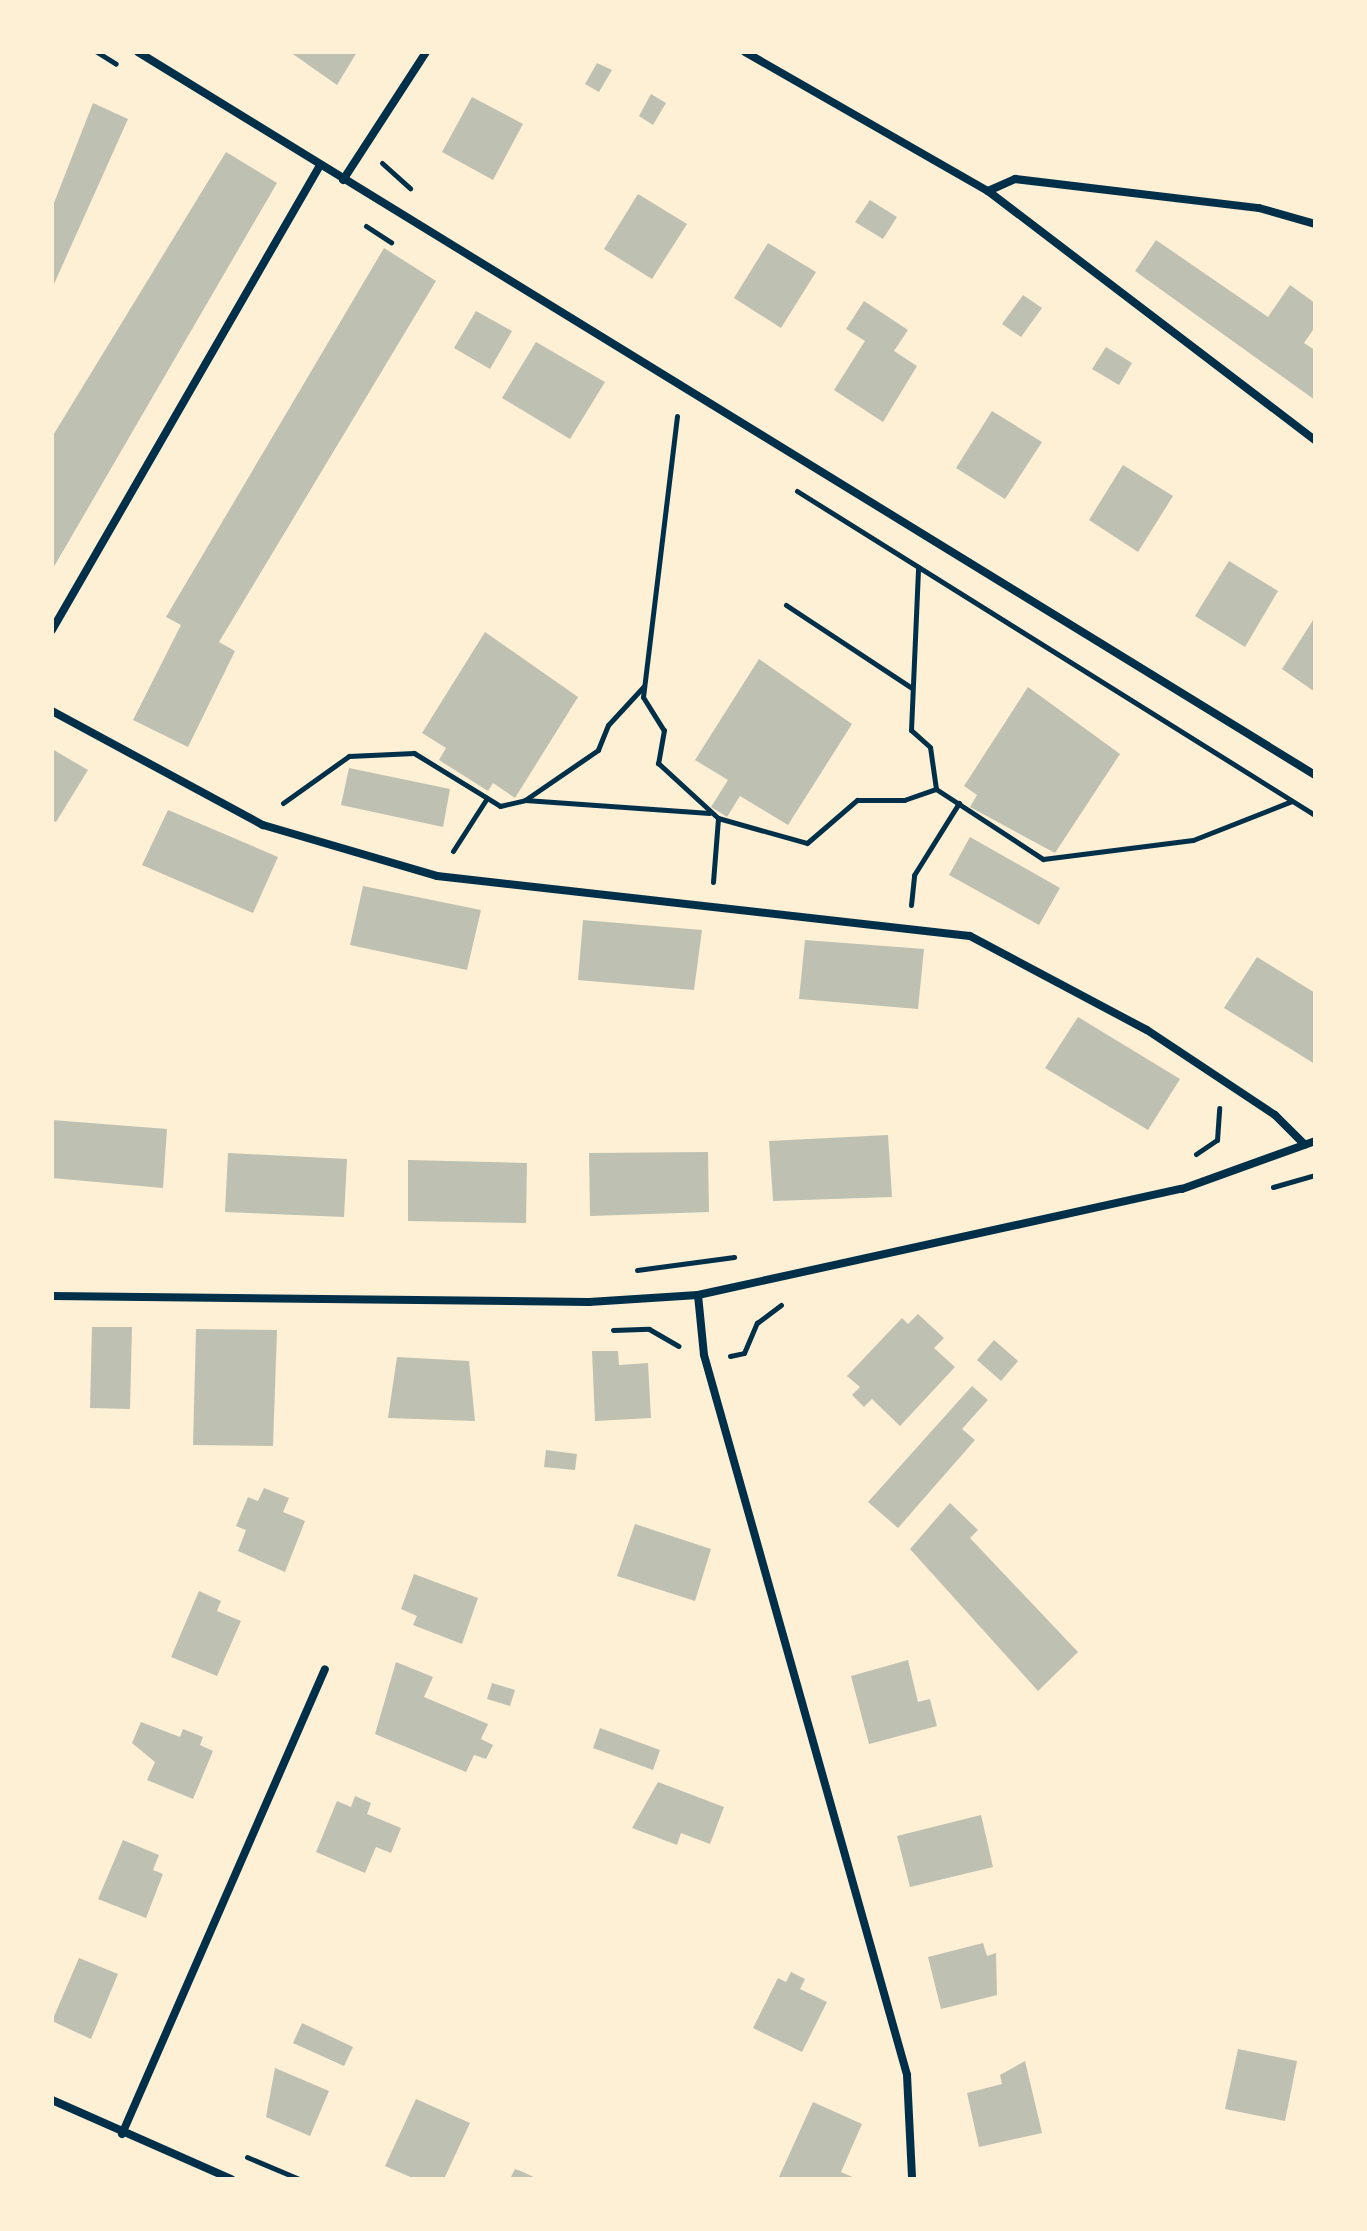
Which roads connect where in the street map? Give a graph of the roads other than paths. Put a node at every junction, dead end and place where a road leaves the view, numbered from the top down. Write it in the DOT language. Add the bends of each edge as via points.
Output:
graph roads {
  1 [pos="138,52"];
  2 [pos="426,52"];
  3 [pos="745,52"];
  4 [pos="319,167"];
  5 [pos="343,180"];
  6 [pos="988,191"];
  7 [pos="1315,224"];
  8 [pos="1315,440"];
  9 [pos="52,630"];
  10 [pos="52,711"];
  11 [pos="1315,775"];
  12 [pos="1315,1141"];
  13 [pos="1305,1145"];
  14 [pos="698,1295"];
  15 [pos="52,1296"];
  16 [pos="325,1669"];
  17 [pos="52,2100"];
  18 [pos="122,2134"];
  19 [pos="231,2179"];
  20 [pos="912,2179"];
  1 -- 4 [label="street"];
  2 -- 5 [label="street"];
  3 -- 6 [label="street"];
  4 -- 5 [label="street"];
  4 -- 9 [label="street"];
  5 -- 11 [label="street"];
  6 -- 7 [label="street" via="1015,179 1259,208"];
  6 -- 8 [label="street"];
  10 -- 13 [label="street" via="263,825 437,876 908,924 970,936 1147,1030 1275,1115"];
  12 -- 13 [label="street"];
  13 -- 14 [label="street" via="1182,1189"];
  14 -- 15 [label="street" via="589,1302"];
  14 -- 20 [label="street" via="704,1355 907,2075"];
  16 -- 18 [label="street"];
  17 -- 18 [label="street"];
  18 -- 19 [label="street"];
}
